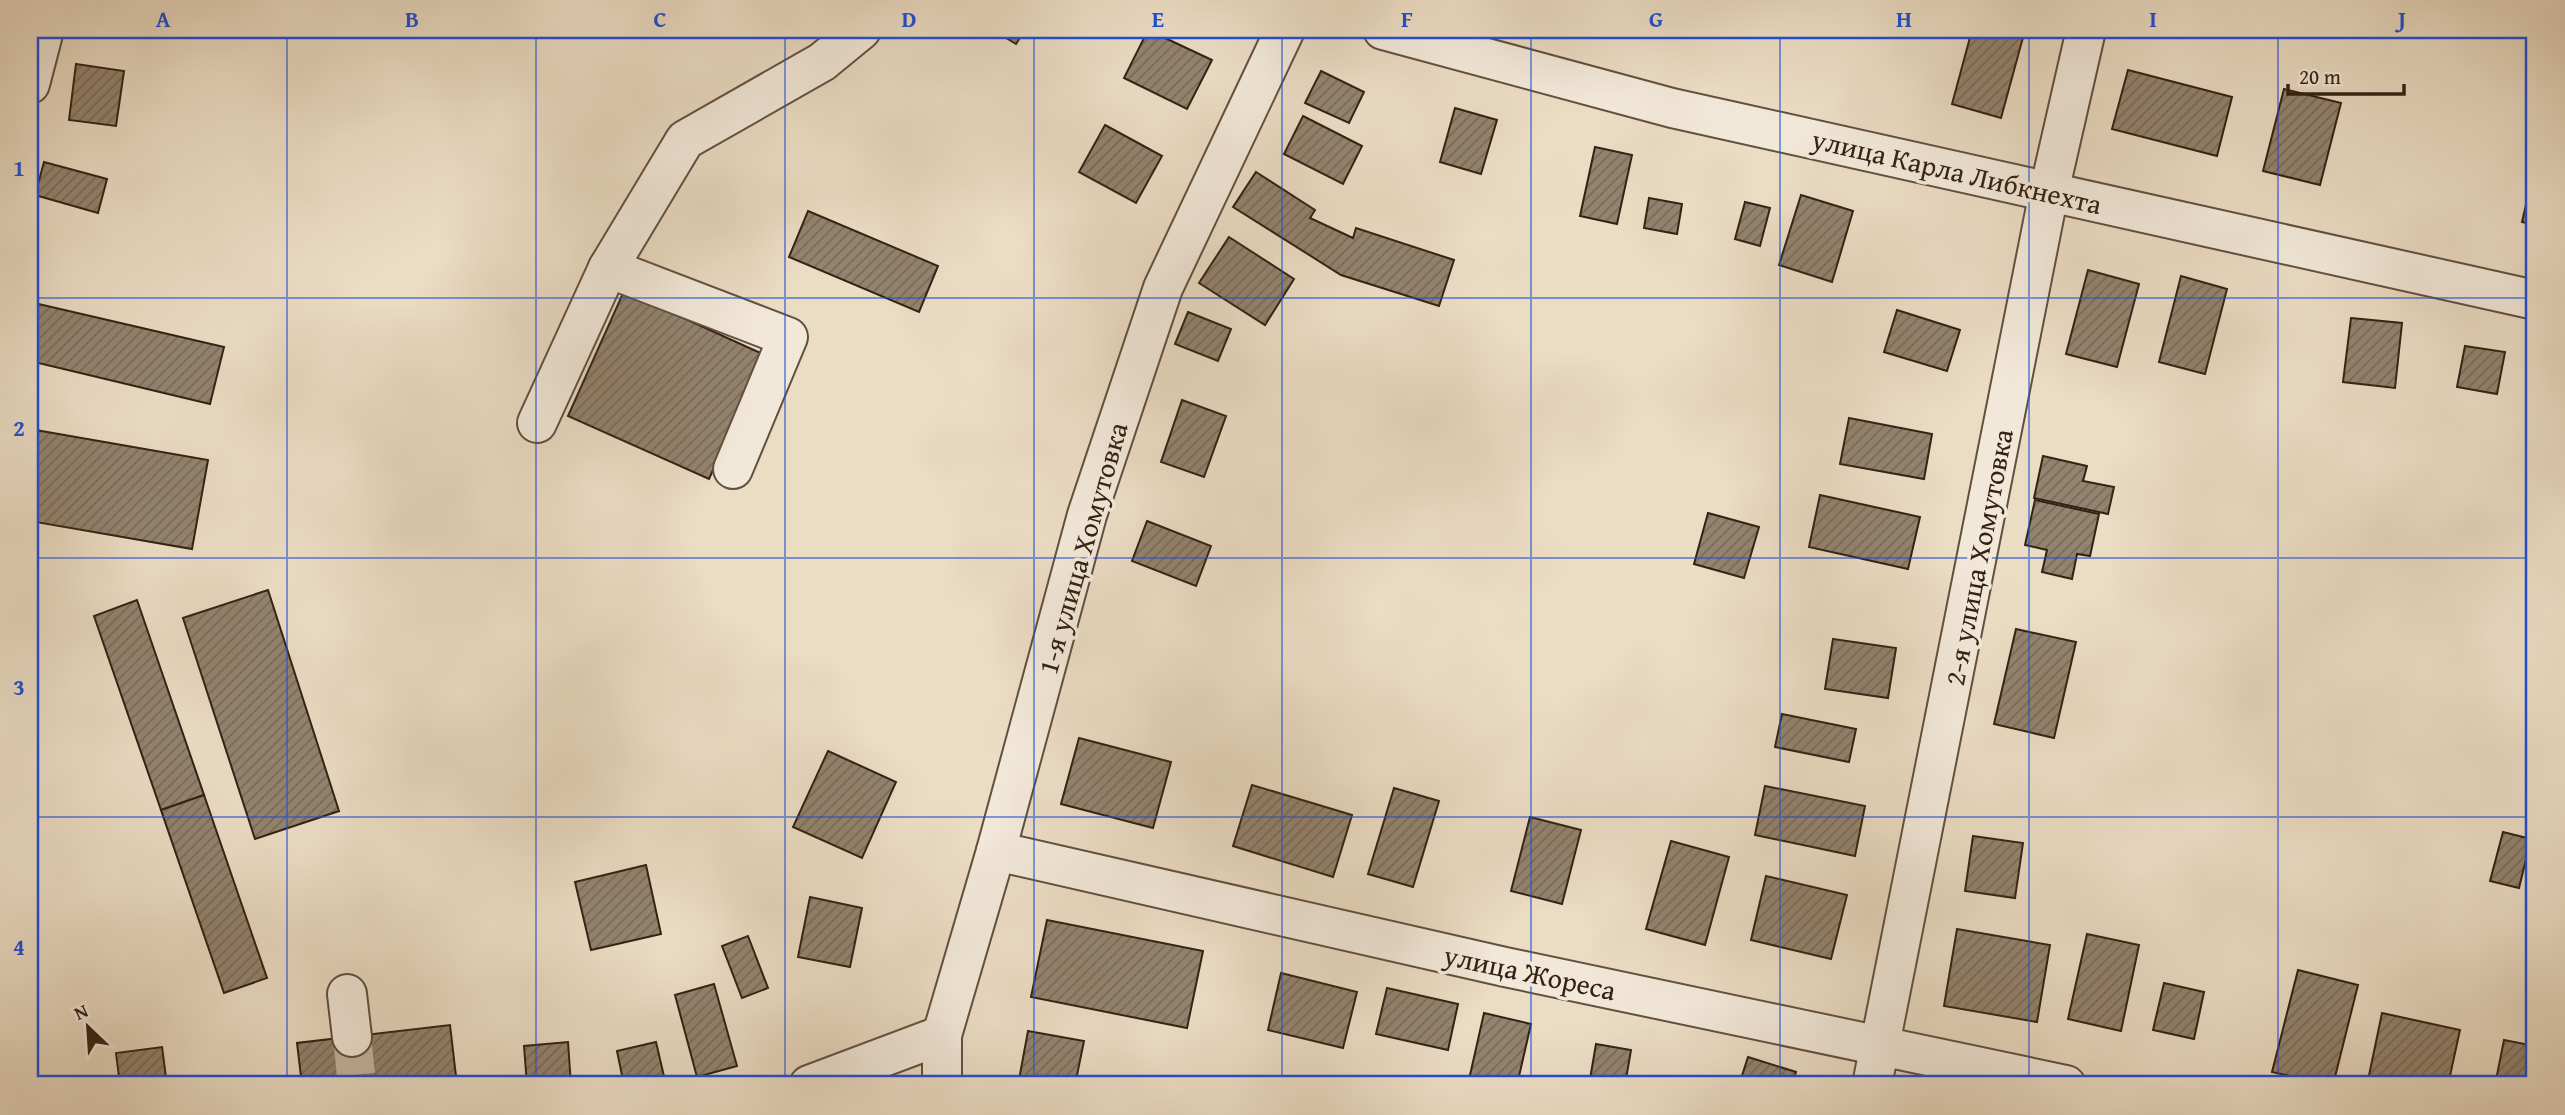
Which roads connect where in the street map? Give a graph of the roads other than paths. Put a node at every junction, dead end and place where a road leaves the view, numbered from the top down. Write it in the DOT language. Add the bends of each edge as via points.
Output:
graph roads {
  1 [pos="44,30"];
  2 [pos="860,30"];
  3 [pos="1285,30"];
  4 [pos="1383,30"];
  5 [pos="2086,30"];
  6 [pos="30,84"];
  7 [pos="2049,192"];
  8 [pos="608,268"];
  9 [pos="2535,300"];
  10 [pos="537,423"];
  11 [pos="733,469"];
  12 [pos="996,851"];
  13 [pos="347,994"];
  14 [pos="942,1035"];
  15 [pos="352,1037"];
  16 [pos="1882,1046"];
  17 [pos="809,1085"];
  18 [pos="942,1085"];
  19 [pos="1872,1085"];
  20 [pos="2066,1085"];
  1 -- 6 [label="street"];
  2 -- 8 [label="street" via="822,62 685,140"];
  3 -- 12 [label="street, 1-я улица Хомутовка" via="1163,288 1087,515"];
  4 -- 7 [label="street, улица Карла Либкнехта" via="1672,108"];
  5 -- 7 [label="street, 2-я улица Хомутовка"];
  7 -- 9 [label="street, улица Карла Либкнехта"];
  7 -- 16 [label="street, 2-я улица Хомутовка"];
  8 -- 10 [label="street"];
  8 -- 11 [label="street" via="788,337"];
  12 -- 14 [label="street, 1-я улица Хомутовка"];
  12 -- 16 [label="street, улица Жореса" via="1505,967"];
  13 -- 15 [label="street"];
  14 -- 17 [label="street"];
  14 -- 18 [label="street, 1-я улица Хомутовка"];
  16 -- 19 [label="street, 2-я улица Хомутовка"];
  16 -- 20 [label="street, улица Жореса"];
}
